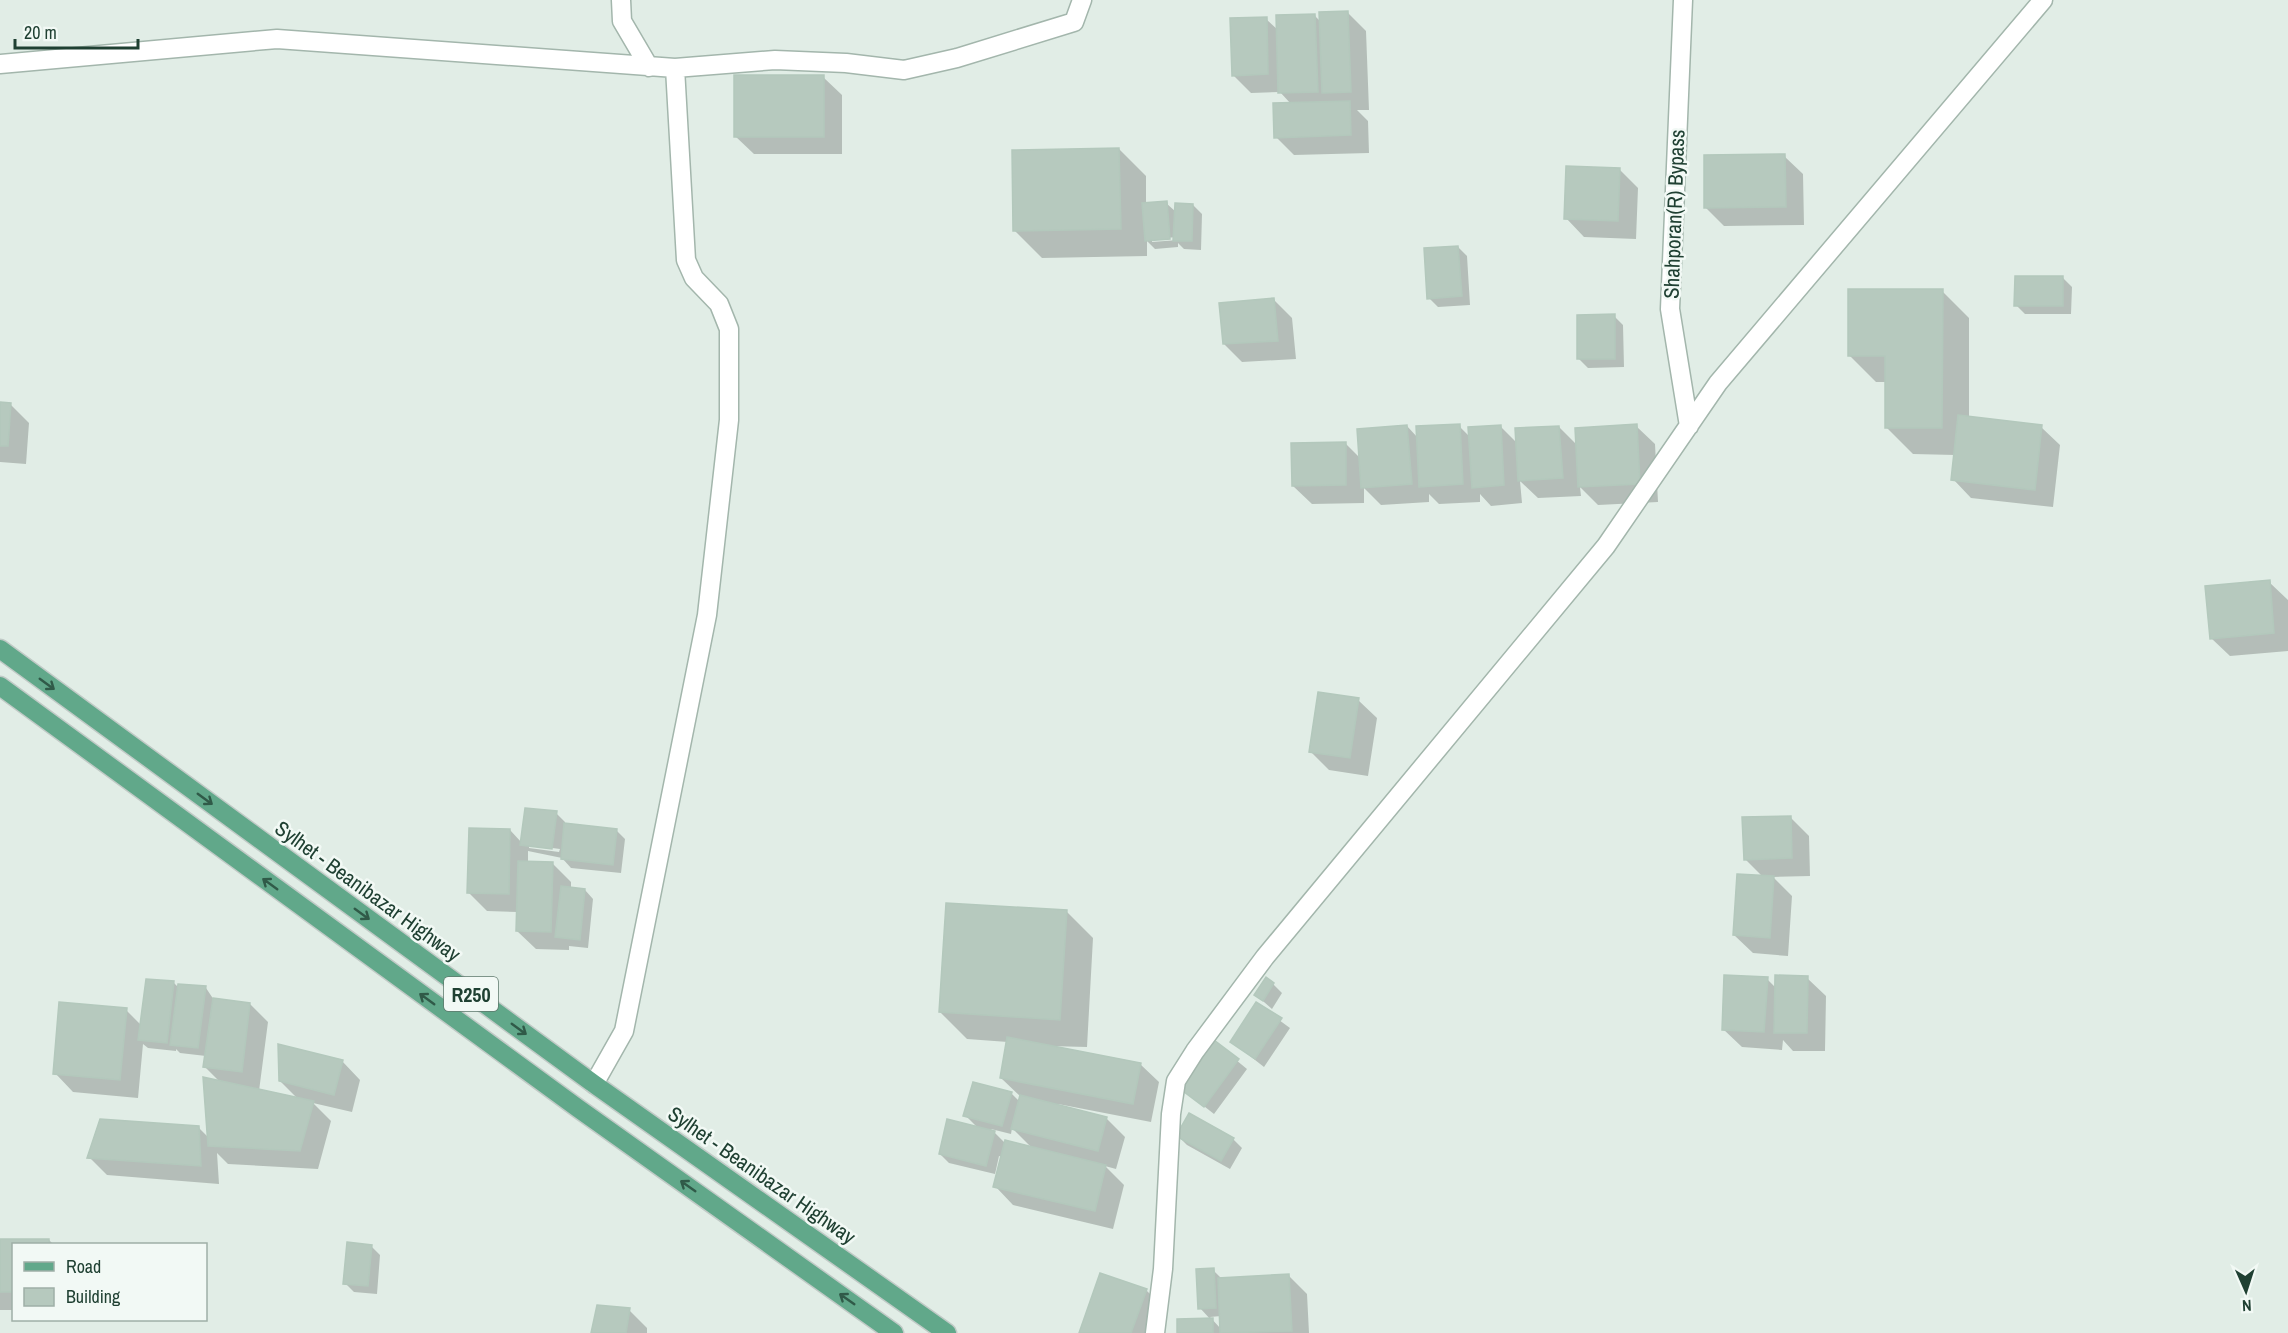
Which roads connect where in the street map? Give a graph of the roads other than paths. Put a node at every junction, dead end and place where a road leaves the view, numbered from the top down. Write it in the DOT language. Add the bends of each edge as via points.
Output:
graph roads {
  1 [pos="621,0"];
  2 [pos="1082,0"];
  3 [pos="1683,0"];
  4 [pos="2043,0"];
  5 [pos="0,64"];
  6 [pos="650,67"];
  7 [pos="675,68"];
  8 [pos="1689,426"];
  9 [pos="0,649"];
  10 [pos="0,686"];
  11 [pos="594,1084"];
  12 [pos="894,1333"];
  13 [pos="947,1333"];
  14 [pos="1155,1333"];
  1 -- 6 [label="street" via="622,21"];
  2 -- 7 [label="street" via="1074,22 904,70 775,60"];
  3 -- 8 [label="street, Shahporan(R) Bypass" via="1670,309"];
  4 -- 8 [label="street" via="1718,383"];
  5 -- 6 [label="street" via="277,39"];
  6 -- 7 [label="street"];
  7 -- 11 [label="street" via="686,260 694,278 719,304 729,329 729,420 707,615 624,1031"];
  8 -- 14 [label="street" via="1606,546 1265,957 1176,1081"];
  9 -- 11 [label="main road, Sylhet - Beanibazar Highway / R250, one-way"];
  12 -- 10 [label="main road, R250, one-way" via="569,1102"];
  11 -- 13 [label="main road, Sylhet - Beanibazar Highway / R250"];
}
